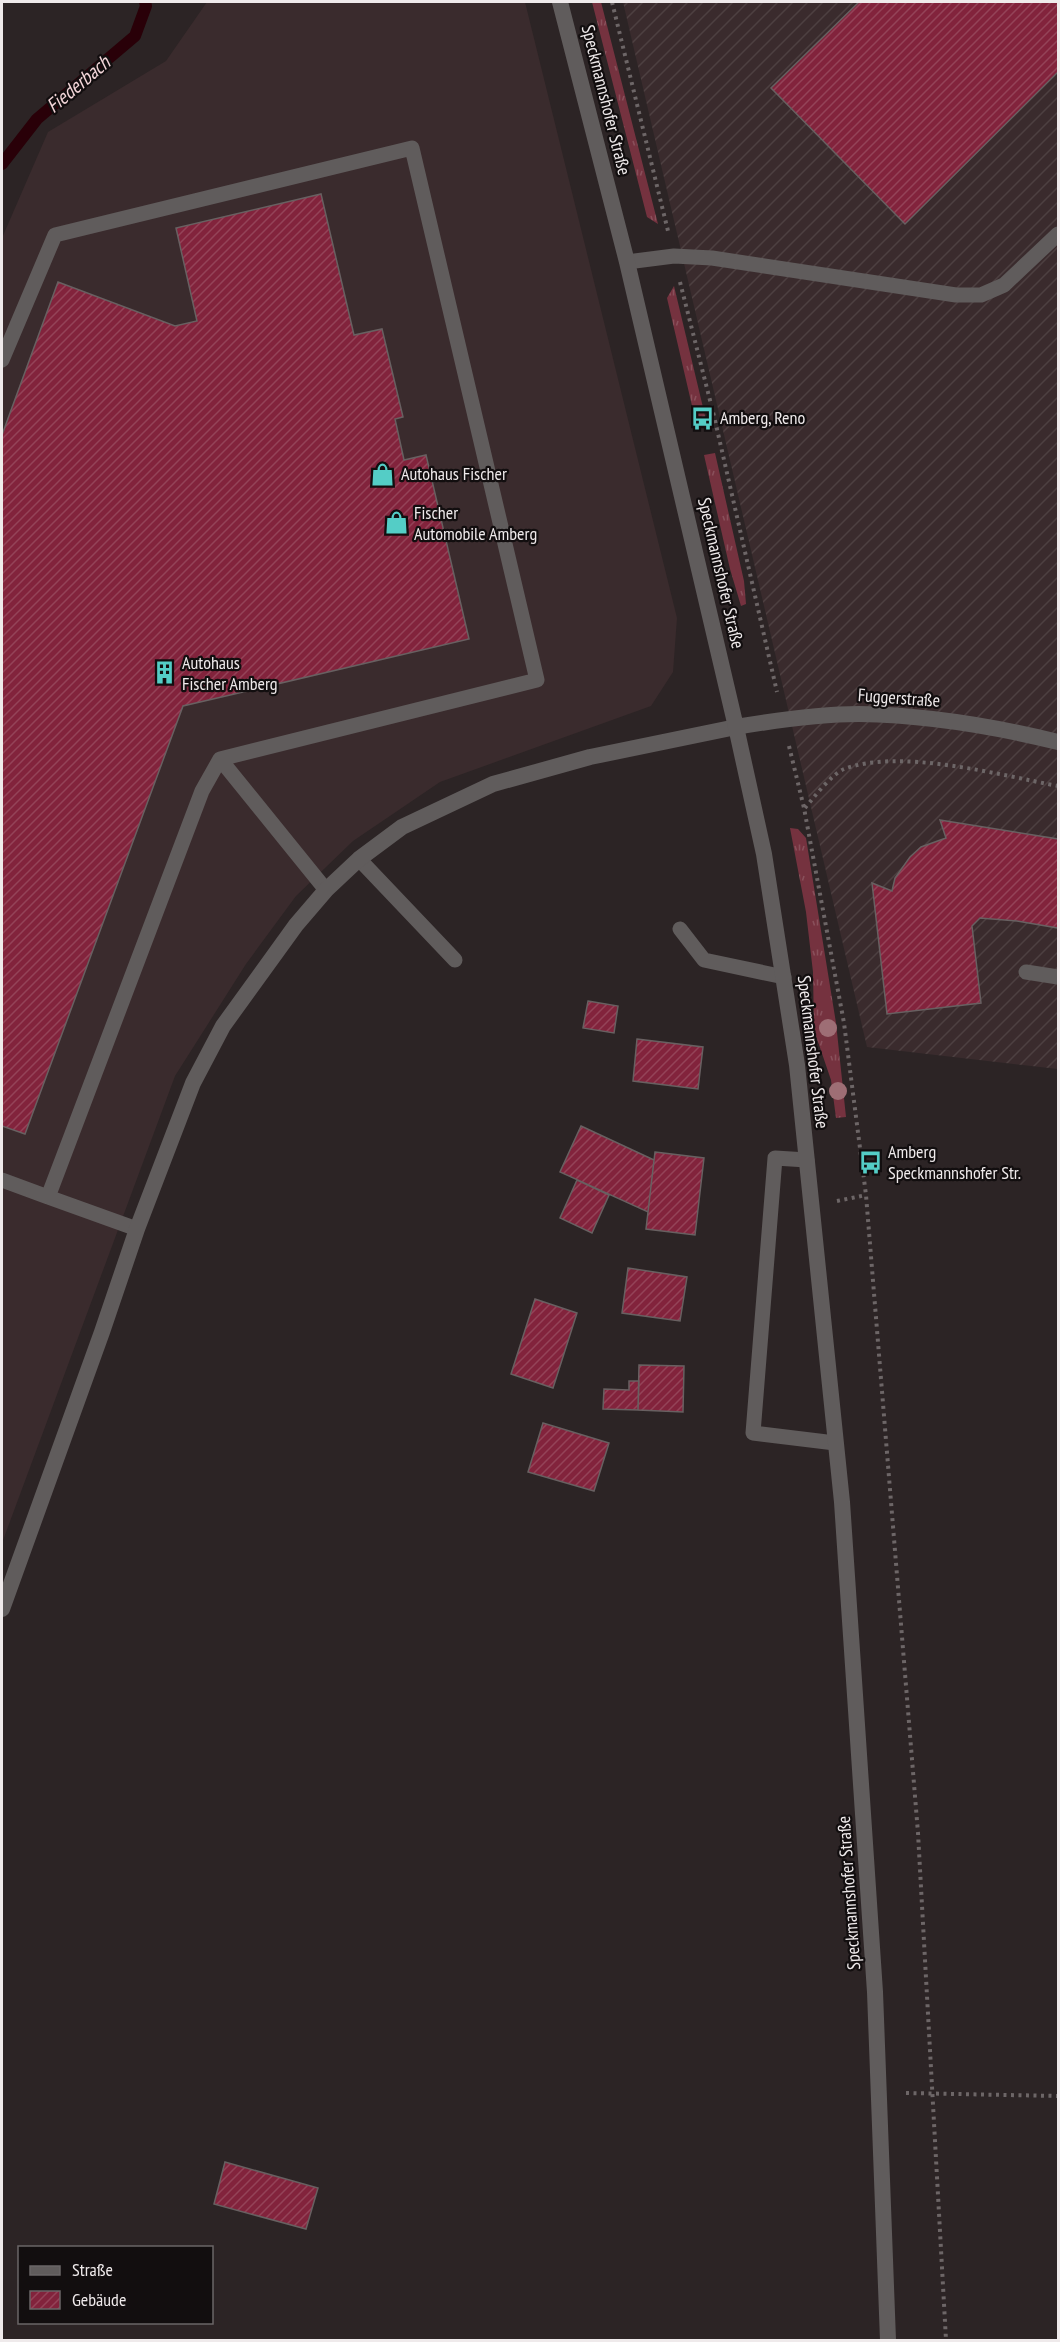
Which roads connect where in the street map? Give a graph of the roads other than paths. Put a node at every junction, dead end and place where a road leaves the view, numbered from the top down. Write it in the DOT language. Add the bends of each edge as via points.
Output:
graph roads {
  1 [pos="560,2"];
  2 [pos="1059,234"];
  3 [pos="627,262"];
  4 [pos="2,360"];
  5 [pos="736,727"];
  6 [pos="1059,741"];
  7 [pos="220,759"];
  8 [pos="359,859"];
  9 [pos="326,890"];
  10 [pos="680,929"];
  11 [pos="455,960"];
  12 [pos="1026,972"];
  13 [pos="784,977"];
  14 [pos="1059,977"];
  15 [pos="807,1160"];
  16 [pos="2,1180"];
  17 [pos="48,1197"];
  18 [pos="137,1229"];
  19 [pos="835,1443"];
  20 [pos="2,1609"];
  21 [pos="888,2340"];
  1 -- 3 [label="street, Speckmannshofer Straße"];
  2 -- 3 [label="lane" via="1004,285 981,295 956,296 712,258 674,255"];
  3 -- 5 [label="street, Speckmannshofer Straße"];
  4 -- 7 [label="lane" via="55,235 412,148 537,680"];
  5 -- 6 [label="street, Fuggerstraße" via="783,718 859,714 934,719"];
  5 -- 8 [label="street, Fuggerstraße" via="590,757 493,784 402,827"];
  5 -- 13 [label="street, Speckmannshofer Straße" via="764,854"];
  7 -- 9 [label="lane"];
  7 -- 17 [label="lane" via="202,791"];
  8 -- 9 [label="street, Fuggerstraße"];
  8 -- 11 [label="lane"];
  9 -- 18 [label="street, Fuggerstraße" via="223,1026 193,1083"];
  10 -- 13 [label="lane" via="704,960"];
  12 -- 14 [label="lane"];
  13 -- 15 [label="street, Speckmannshofer Straße"];
  15 -- 19 [label="street, Speckmannshofer Straße"];
  15 -- 19 [label="lane" via="776,1158 753,1438"];
  16 -- 17 [label="lane"];
  17 -- 18 [label="lane"];
  18 -- 20 [label="street, Fuggerstraße"];
  19 -- 21 [label="street, Speckmannshofer Straße" via="874,1980"];
}
